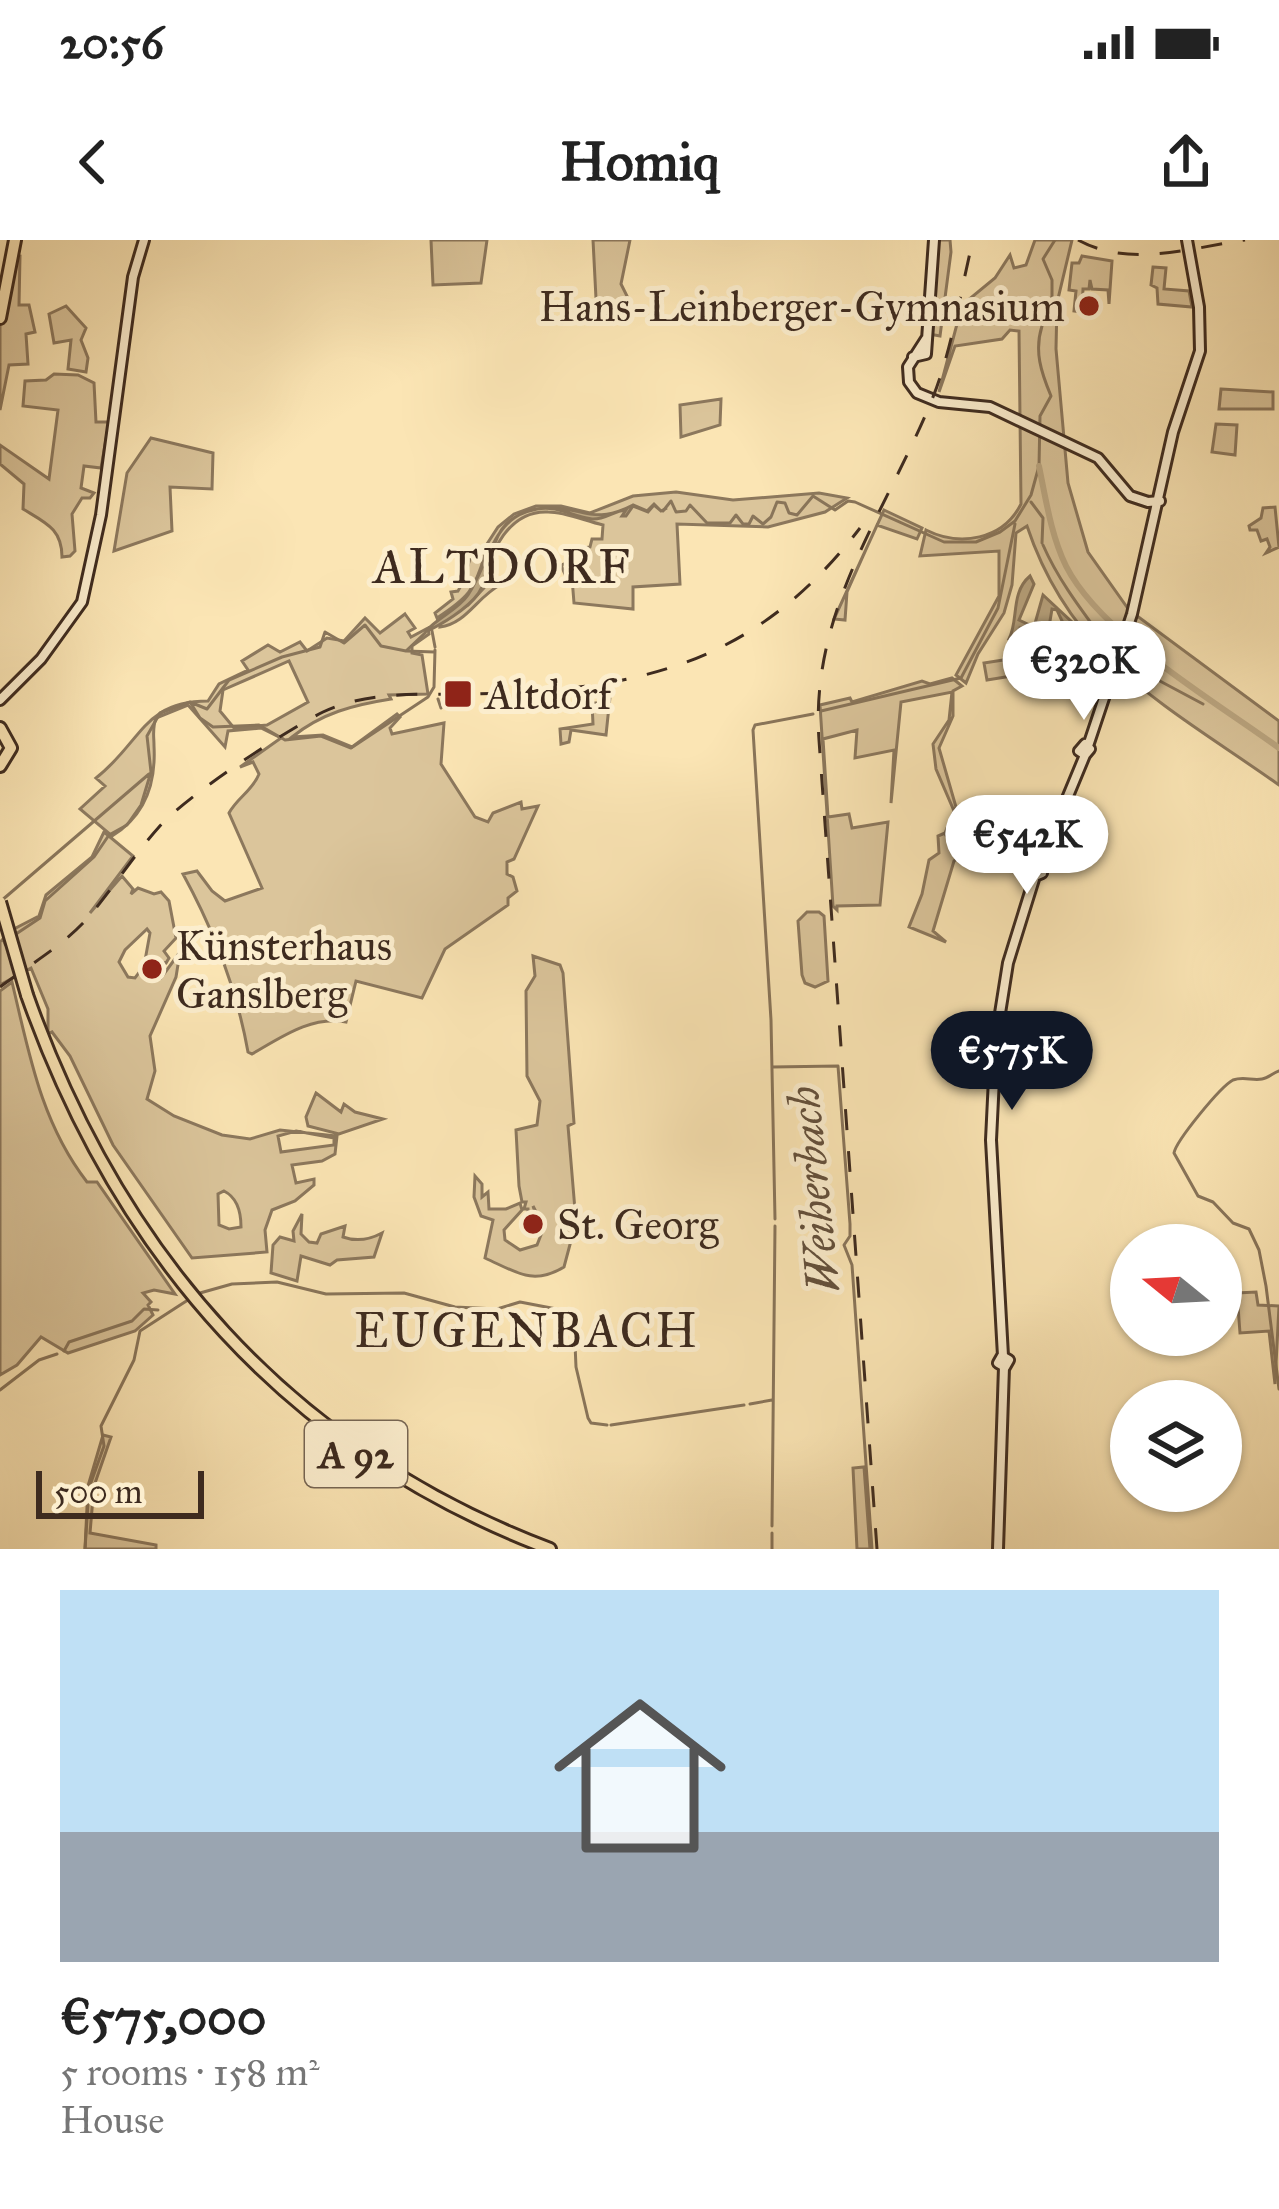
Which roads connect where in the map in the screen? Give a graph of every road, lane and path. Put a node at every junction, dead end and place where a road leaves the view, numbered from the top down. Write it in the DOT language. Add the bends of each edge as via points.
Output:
graph roads {
  1 [pos="13,240"];
  2 [pos="144,240"];
  3 [pos="934,240"];
  4 [pos="1186,240"];
  5 [pos="0,296"];
  6 [pos="0,318"];
  7 [pos="1159,501"];
  8 [pos="0,700"];
  9 [pos="0,728"];
  10 [pos="1,764"];
  11 [pos="0,902"];
  12 [pos="0,919"];
  13 [pos="25,995"];
  14 [pos="205,1316"];
  15 [pos="537,1549"];
  16 [pos="550,1549"];
  17 [pos="998,1549"];
  1 -- 5 [label="highway"];
  1 -- 6 [label="highway"];
  2 -- 8 [label="main road" via="97,539 77,601 41,659"];
  3 -- 7 [label="main road" via="926,339 907,374 920,395 986,405 1104,463 1127,494"];
  4 -- 7 [label="main road" via="1200,346"];
  7 -- 17 [label="main road" via="1112,676 1032,868 992,1030 991,1140 1009,1361"];
  9 -- 10 [label="highway" via="11,748"];
  11 -- 13 [label="highway, A 92, bridge"];
  12 -- 13 [label="highway, A 92, bridge"];
  13 -- 14 [label="highway, A 92" via="89,1142"];
  14 -- 15 [label="highway, A 92" via="286,1399 362,1458"];
  14 -- 16 [label="highway, A 92" via="289,1396 376,1461"];
}
